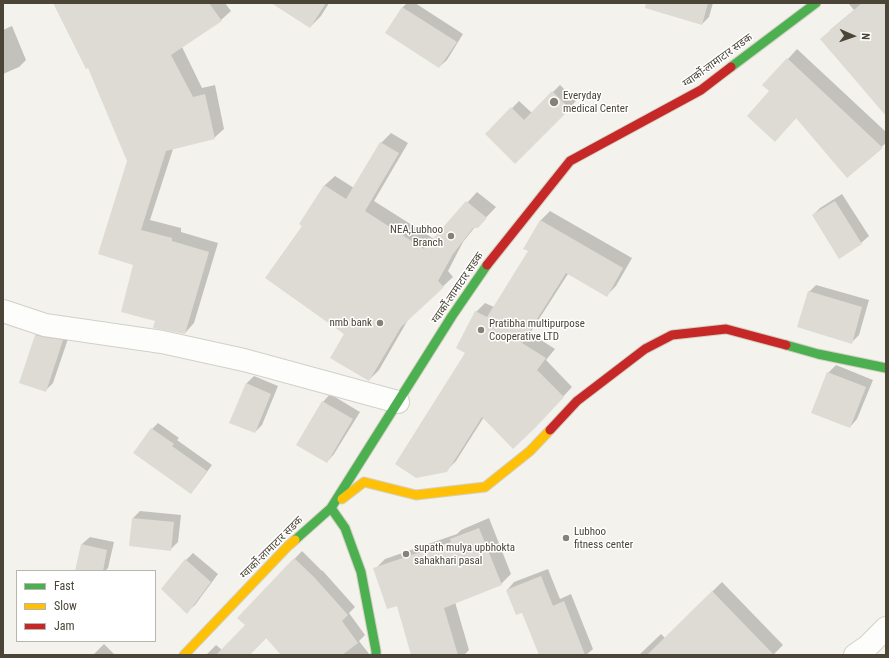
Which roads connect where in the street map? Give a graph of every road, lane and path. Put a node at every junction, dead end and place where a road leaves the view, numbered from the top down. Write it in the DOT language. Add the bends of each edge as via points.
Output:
graph roads {
  1 [pos="816,3"];
  2 [pos="3,311"];
  3 [pos="886,368"];
  4 [pos="398,402"];
  5 [pos="331,508"];
  6 [pos="886,628"];
  7 [pos="184,655"];
  8 [pos="376,655"];
  9 [pos="855,655"];
  1 -- 4 [label="main road, ग्वार्को-लामाटार सडक" via="700,90 570,161 490,261"];
  2 -- 4 [label="street" via="45,325 162,342 244,360"];
  3 -- 5 [label="main road" via="818,354 726,329 672,335 645,349 577,401 530,451 485,487 416,495 364,482"];
  4 -- 5 [label="main road, ग्वार्को-लामाटार सडक"];
  5 -- 7 [label="main road, ग्वार्को-लामाटार सडक" via="288,546"];
  5 -- 8 [label="main road" via="345,528 361,572"];
  6 -- 9 [label="street"];
}
